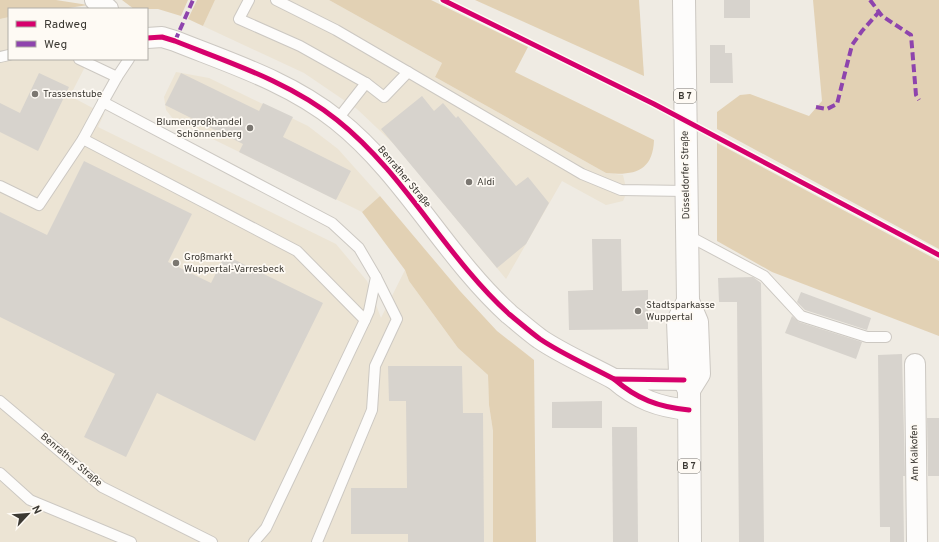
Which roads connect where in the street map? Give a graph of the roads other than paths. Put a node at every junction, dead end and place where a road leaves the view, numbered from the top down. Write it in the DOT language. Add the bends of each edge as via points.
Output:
graph roads {
  1 [pos="95,0"];
  2 [pos="249,0"];
  3 [pos="276,0"];
  4 [pos="684,0"];
  5 [pos="107,8"];
  6 [pos="148,38"];
  7 [pos="81,60"];
  8 [pos="128,60"];
  9 [pos="408,72"];
  10 [pos="116,77"];
  11 [pos="366,83"];
  12 [pos="103,102"];
  13 [pos="337,120"];
  14 [pos="83,139"];
  15 [pos="0,186"];
  16 [pos="686,191"];
  17 [pos="687,235"];
  18 [pos="376,277"];
  19 [pos="365,320"];
  20 [pos="886,337"];
  21 [pos="915,364"];
  22 [pos="614,379"];
  23 [pos="687,393"];
  24 [pos="0,401"];
  25 [pos="0,473"];
  26 [pos="131,542"];
  27 [pos="212,542"];
  28 [pos="254,542"];
  29 [pos="317,542"];
  30 [pos="690,542"];
  31 [pos="917,542"];
  1 -- 5 [label="street"];
  2 -- 11 [label="lane" via="239,19 300,46"];
  3 -- 9 [label="lane" via="336,30"];
  4 -- 16 [label="main road, Düsseldorfer Straße / B 7"];
  6 -- 13 [label="street, Benrather Straße" via="162,37 175,41 275,82 307,99"];
  7 -- 10 [label="lane"];
  8 -- 10 [label="lane"];
  9 -- 11 [label="lane" via="384,97"];
  9 -- 16 [label="lane" via="582,174 621,190"];
  10 -- 12 [label="lane"];
  11 -- 13 [label="lane"];
  12 -- 14 [label="lane"];
  12 -- 18 [label="lane" via="332,223 359,248"];
  13 -- 22 [label="street, Benrather Straße" via="364,144 480,284 508,313 540,339"];
  14 -- 15 [label="lane" via="39,205"];
  14 -- 19 [label="lane" via="298,251"];
  16 -- 17 [label="main road, Düsseldorfer Straße / B 7"];
  17 -- 20 [label="lane" via="764,276 801,316 867,337"];
  17 -- 23 [label="main road, Düsseldorfer Straße / B 7" via="688,301 697,322 699,374"];
  18 -- 19 [label="lane"];
  18 -- 29 [label="lane" via="397,320 375,366 372,410"];
  19 -- 28 [label="lane" via="266,528"];
  21 -- 31 [label="street, Am Kalkofen"];
  22 -- 23 [label="street, Benrather Straße"];
  22 -- 23 [label="street, Benrather Straße" via="630,393 659,406"];
  23 -- 30 [label="main road, B 7"];
  24 -- 27 [label="lane, Benrather Straße" via="102,487"];
  25 -- 26 [label="lane" via="30,500"];
}
